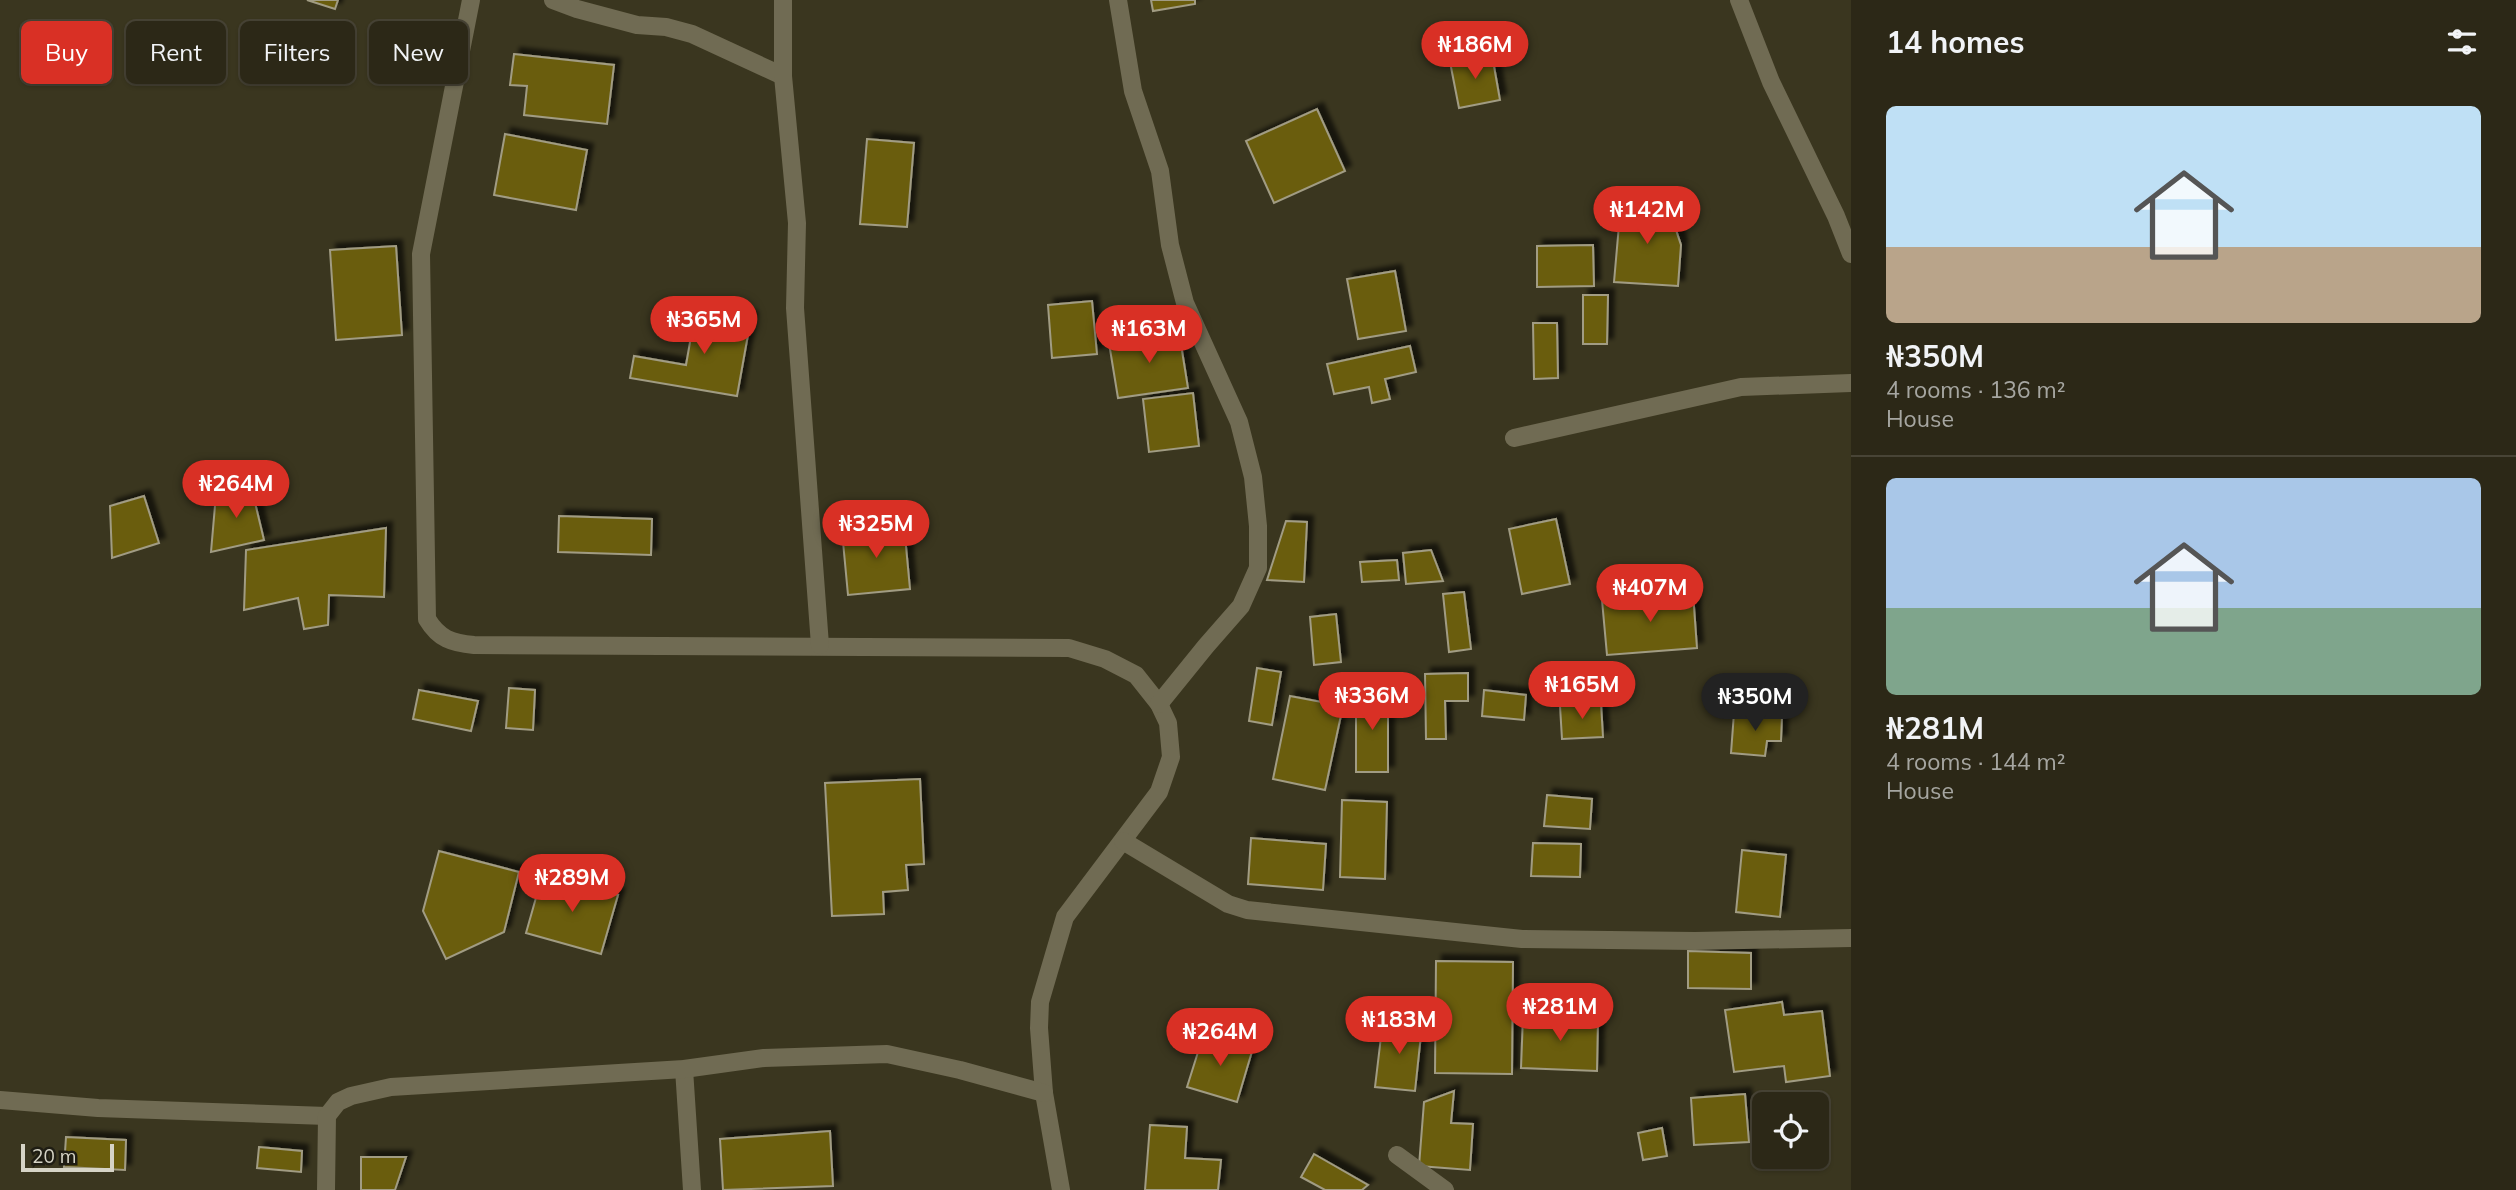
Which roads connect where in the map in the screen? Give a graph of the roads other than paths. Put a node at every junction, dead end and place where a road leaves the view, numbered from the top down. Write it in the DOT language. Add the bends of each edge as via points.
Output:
graph roads {
  1 [pos="471,0"];
  2 [pos="554,0"];
  3 [pos="783,0"];
  4 [pos="1118,0"];
  5 [pos="1739,0"];
  6 [pos="783,76"];
  7 [pos="1851,254"];
  8 [pos="1851,383"];
  9 [pos="1514,438"];
  10 [pos="820,645"];
  11 [pos="1159,704"];
  12 [pos="1123,841"];
  13 [pos="1851,938"];
  14 [pos="684,1069"];
  15 [pos="1044,1093"];
  16 [pos="0,1100"];
  17 [pos="327,1116"];
  18 [pos="1396,1155"];
  19 [pos="326,1190"];
  20 [pos="692,1190"];
  21 [pos="1061,1190"];
  22 [pos="1445,1190"];
  1 -- 10 [label="street" via="421,254 427,619 441,638 474,645"];
  2 -- 6 [label="street" via="637,25 692,34"];
  3 -- 6 [label="street"];
  4 -- 11 [label="street" via="1133,91 1160,171 1170,245 1185,303 1239,422 1253,477 1258,526 1258,568 1241,606"];
  5 -- 7 [label="street" via="1770,82"];
  6 -- 10 [label="street" via="797,223 795,308"];
  8 -- 9 [label="street" via="1741,387"];
  10 -- 11 [label="street" via="1069,648 1136,675"];
  11 -- 12 [label="street" via="1168,723 1171,757 1159,792"];
  12 -- 13 [label="street" via="1228,904 1247,910 1522,939"];
  12 -- 15 [label="street" via="1065,917 1040,1002"];
  14 -- 15 [label="street" via="764,1058 887,1054"];
  14 -- 17 [label="street" via="391,1087 351,1096 338,1102"];
  14 -- 20 [label="street"];
  15 -- 21 [label="street"];
  16 -- 17 [label="street"];
  17 -- 19 [label="street"];
  18 -- 22 [label="street"];
}
